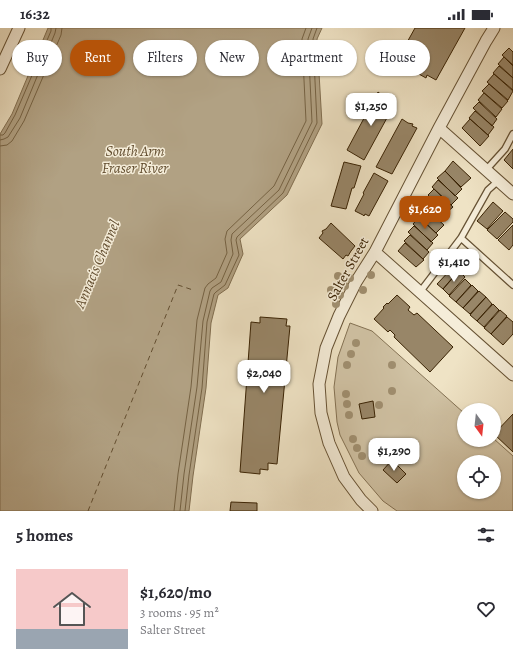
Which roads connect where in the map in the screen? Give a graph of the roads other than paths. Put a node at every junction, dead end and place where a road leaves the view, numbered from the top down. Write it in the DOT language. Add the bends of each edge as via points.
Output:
graph roads {
  1 [pos="19,28"];
  2 [pos="494,28"];
  3 [pos="0,69"];
  4 [pos="439,128"];
  5 [pos="513,134"];
  6 [pos="486,170"];
  7 [pos="498,181"];
  8 [pos="513,194"];
  9 [pos="461,238"];
  10 [pos="375,252"];
  11 [pos="513,285"];
  12 [pos="420,292"];
  13 [pos="513,375"];
  14 [pos="372,511"];
  1 -- 3 [label="street"];
  2 -- 4 [label="street, Salter Street"];
  4 -- 6 [label="street"];
  4 -- 10 [label="street, Salter Street"];
  5 -- 6 [label="lane"];
  6 -- 7 [label="street"];
  7 -- 8 [label="street"];
  7 -- 9 [label="lane" via="488,190"];
  9 -- 11 [label="lane"];
  9 -- 12 [label="lane"];
  10 -- 12 [label="street"];
  10 -- 14 [label="street, Salter Street" via="339,316 326,348 319,384 321,413 329,443 344,477"];
  12 -- 13 [label="street"];
}
